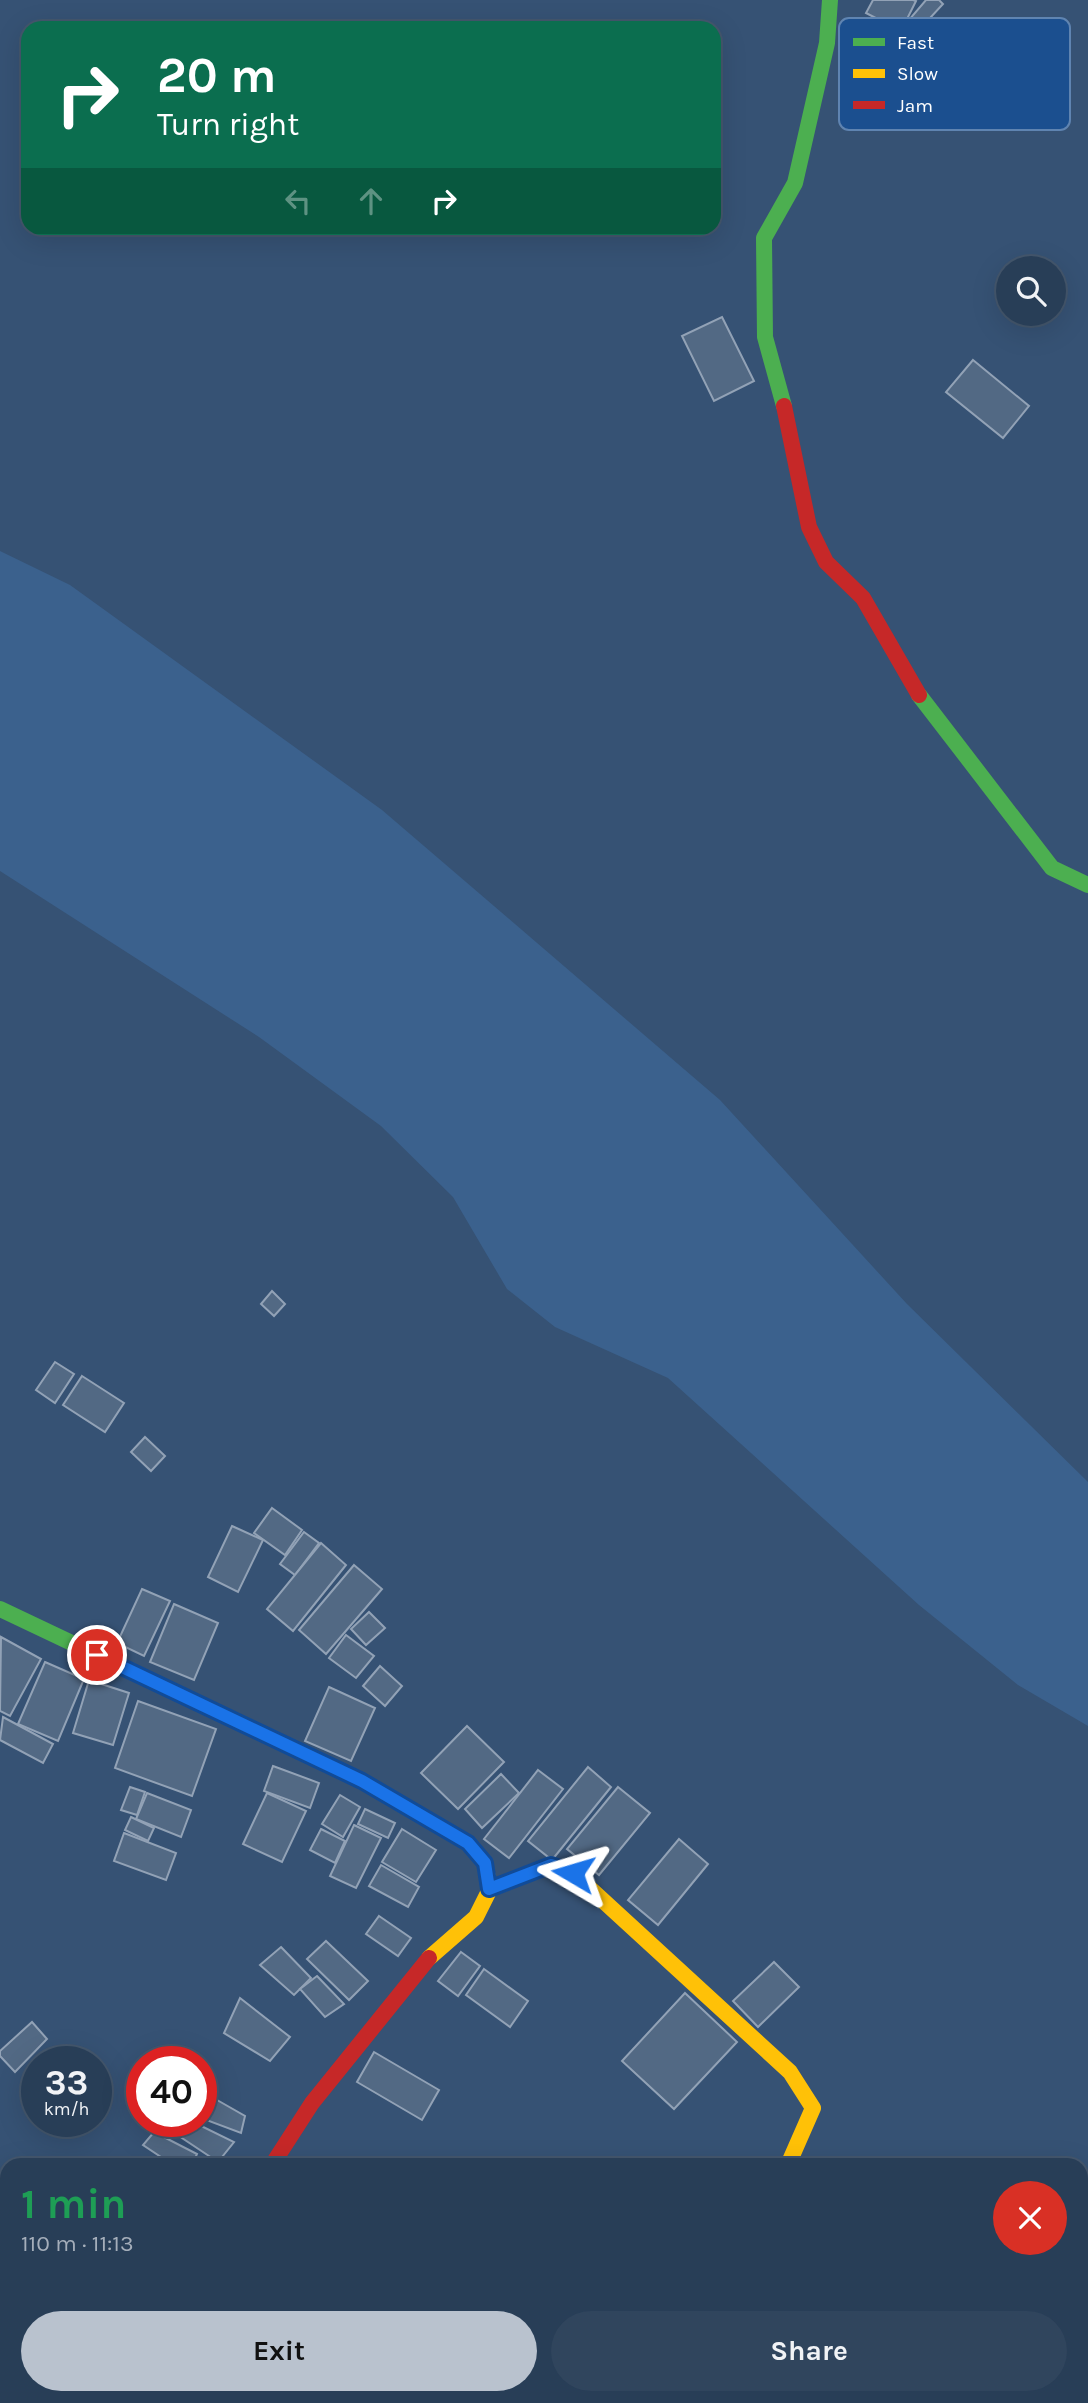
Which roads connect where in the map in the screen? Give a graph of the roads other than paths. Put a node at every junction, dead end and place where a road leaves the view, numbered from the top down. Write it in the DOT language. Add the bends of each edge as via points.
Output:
graph roads {
  1 [pos="830,0"];
  2 [pos="1088,885"];
  3 [pos="0,1609"];
  4 [pos="489,1889"];
  5 [pos="277,2158"];
  6 [pos="791,2158"];
  1 -- 2 [label="street" via="827,43 794,183 764,238 765,337 809,527 826,562 863,598 911,684 1052,869"];
  3 -- 4 [label="street" via="362,1781 468,1843 485,1863"];
  4 -- 5 [label="street" via="476,1917 430,1957 384,2012 312,2103"];
  4 -- 6 [label="street" via="551,1865 573,1873 790,2073 813,2108"];
}
